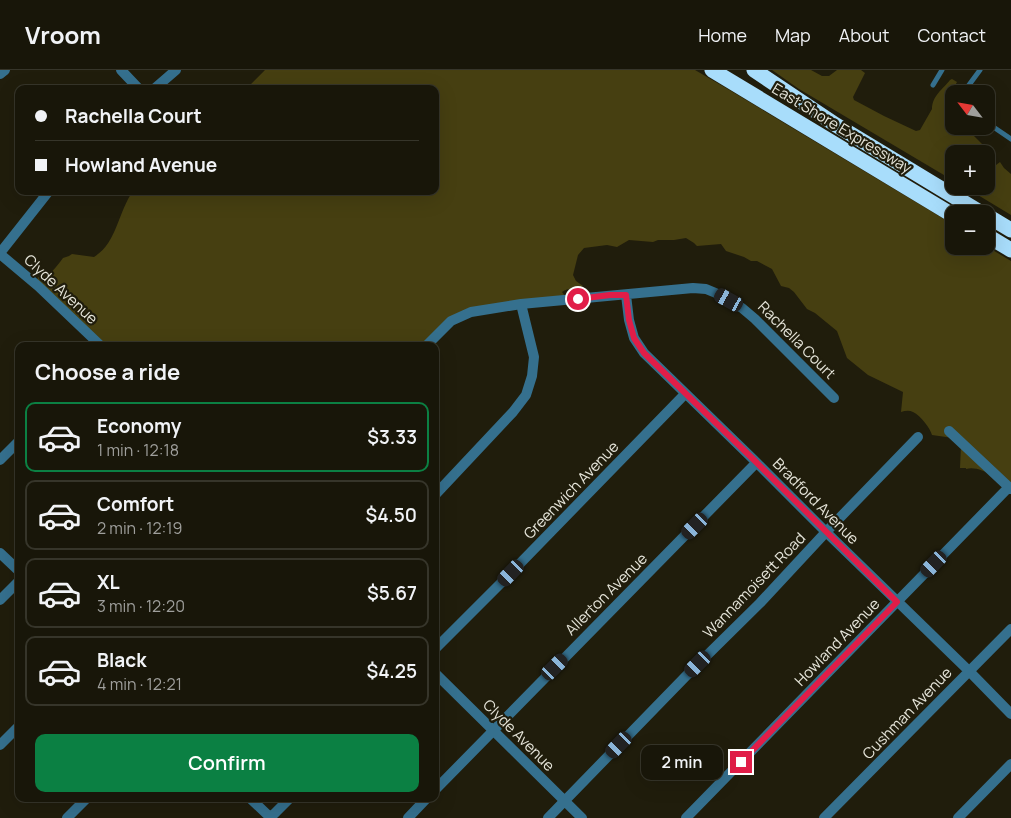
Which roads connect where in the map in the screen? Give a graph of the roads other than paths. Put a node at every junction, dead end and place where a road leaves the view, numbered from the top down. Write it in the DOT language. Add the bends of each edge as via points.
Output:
graph roads {
  1 [pos="4,70"];
  2 [pos="121,70"];
  3 [pos="176,70"];
  4 [pos="712,70"];
  5 [pos="754,70"];
  6 [pos="942,70"];
  7 [pos="980,70"];
  8 [pos="0,74"];
  9 [pos="135,85"];
  10 [pos="159,85"];
  11 [pos="932,85"];
  12 [pos="969,85"];
  13 [pos="995,128"];
  14 [pos="1011,139"];
  15 [pos="46,195"];
  16 [pos="968,205"];
  17 [pos="945,211"];
  18 [pos="995,221"];
  19 [pos="1011,230"];
  20 [pos="995,240"];
  21 [pos="1011,250"];
  22 [pos="0,253"];
  23 [pos="626,295"];
  24 [pos="521,304"];
  25 [pos="97,342"];
  26 [pos="430,342"];
  27 [pos="685,394"];
  28 [pos="834,398"];
  29 [pos="949,432"];
  30 [pos="918,437"];
  31 [pos="15,445"];
  32 [pos="0,460"];
  33 [pos="756,463"];
  34 [pos="1010,488"];
  35 [pos="439,492"];
  36 [pos="826,532"];
  37 [pos="0,553"];
  38 [pos="15,567"];
  39 [pos="15,585"];
  40 [pos="0,600"];
  41 [pos="897,602"];
  42 [pos="1011,629"];
  43 [pos="439,645"];
  44 [pos="969,671"];
  45 [pos="439,677"];
  46 [pos="1011,714"];
  47 [pos="493,729"];
  48 [pos="15,730"];
  49 [pos="0,745"];
  50 [pos="1011,764"];
  51 [pos="439,786"];
  52 [pos="565,800"];
  53 [pos="83,802"];
  54 [pos="254,802"];
  55 [pos="286,802"];
  56 [pos="423,802"];
  57 [pos="67,818"];
  58 [pos="271,818"];
  59 [pos="408,818"];
  60 [pos="548,818"];
  61 [pos="582,818"];
  62 [pos="686,818"];
  63 [pos="824,818"];
  64 [pos="958,818"];
  1 -- 8 [label="street"];
  2 -- 9 [label="street"];
  3 -- 10 [label="street"];
  4 -- 17 [label="highway, East Shore Expressway"];
  5 -- 16 [label="highway, East Shore Expressway" via="836,125"];
  6 -- 11 [label="lane"];
  7 -- 12 [label="lane"];
  13 -- 14 [label="lane"];
  15 -- 22 [label="street"];
  18 -- 19 [label="highway, East Shore Expressway"];
  20 -- 21 [label="highway"];
  22 -- 25 [label="street, Clyde Avenue"];
  23 -- 24 [label="street, Rachella Court"];
  23 -- 27 [label="street, Bradford Avenue" via="634,338 644,353"];
  23 -- 28 [label="street, Rachella Court" via="693,288 718,294 755,319"];
  24 -- 26 [label="street, Rachella Court" via="472,312 451,321"];
  24 -- 35 [label="street" via="534,357 526,395"];
  27 -- 33 [label="street, Bradford Avenue"];
  27 -- 43 [label="street, Greenwich Avenue"];
  29 -- 34 [label="street"];
  30 -- 36 [label="street, Wannamoisett Road"];
  31 -- 32 [label="street"];
  33 -- 36 [label="street, Bradford Avenue"];
  33 -- 47 [label="street, Allerton Avenue"];
  34 -- 41 [label="street, Howland Avenue"];
  36 -- 41 [label="street, Bradford Avenue"];
  36 -- 52 [label="street, Wannamoisett Road"];
  37 -- 38 [label="street"];
  39 -- 40 [label="street"];
  41 -- 44 [label="street, Bradford Avenue"];
  41 -- 62 [label="street, Howland Avenue"];
  42 -- 44 [label="street, Cushman Avenue"];
  44 -- 46 [label="street, Bradford Avenue"];
  44 -- 63 [label="street, Cushman Avenue"];
  45 -- 47 [label="street, Clyde Avenue"];
  47 -- 51 [label="street, Allerton Avenue"];
  47 -- 52 [label="street, Clyde Avenue"];
  48 -- 49 [label="street"];
  50 -- 64 [label="street"];
  52 -- 60 [label="street, Wannamoisett Road"];
  52 -- 61 [label="street, Clyde Avenue"];
  53 -- 57 [label="street"];
  54 -- 58 [label="street"];
  55 -- 58 [label="street"];
  56 -- 59 [label="street"];
}
